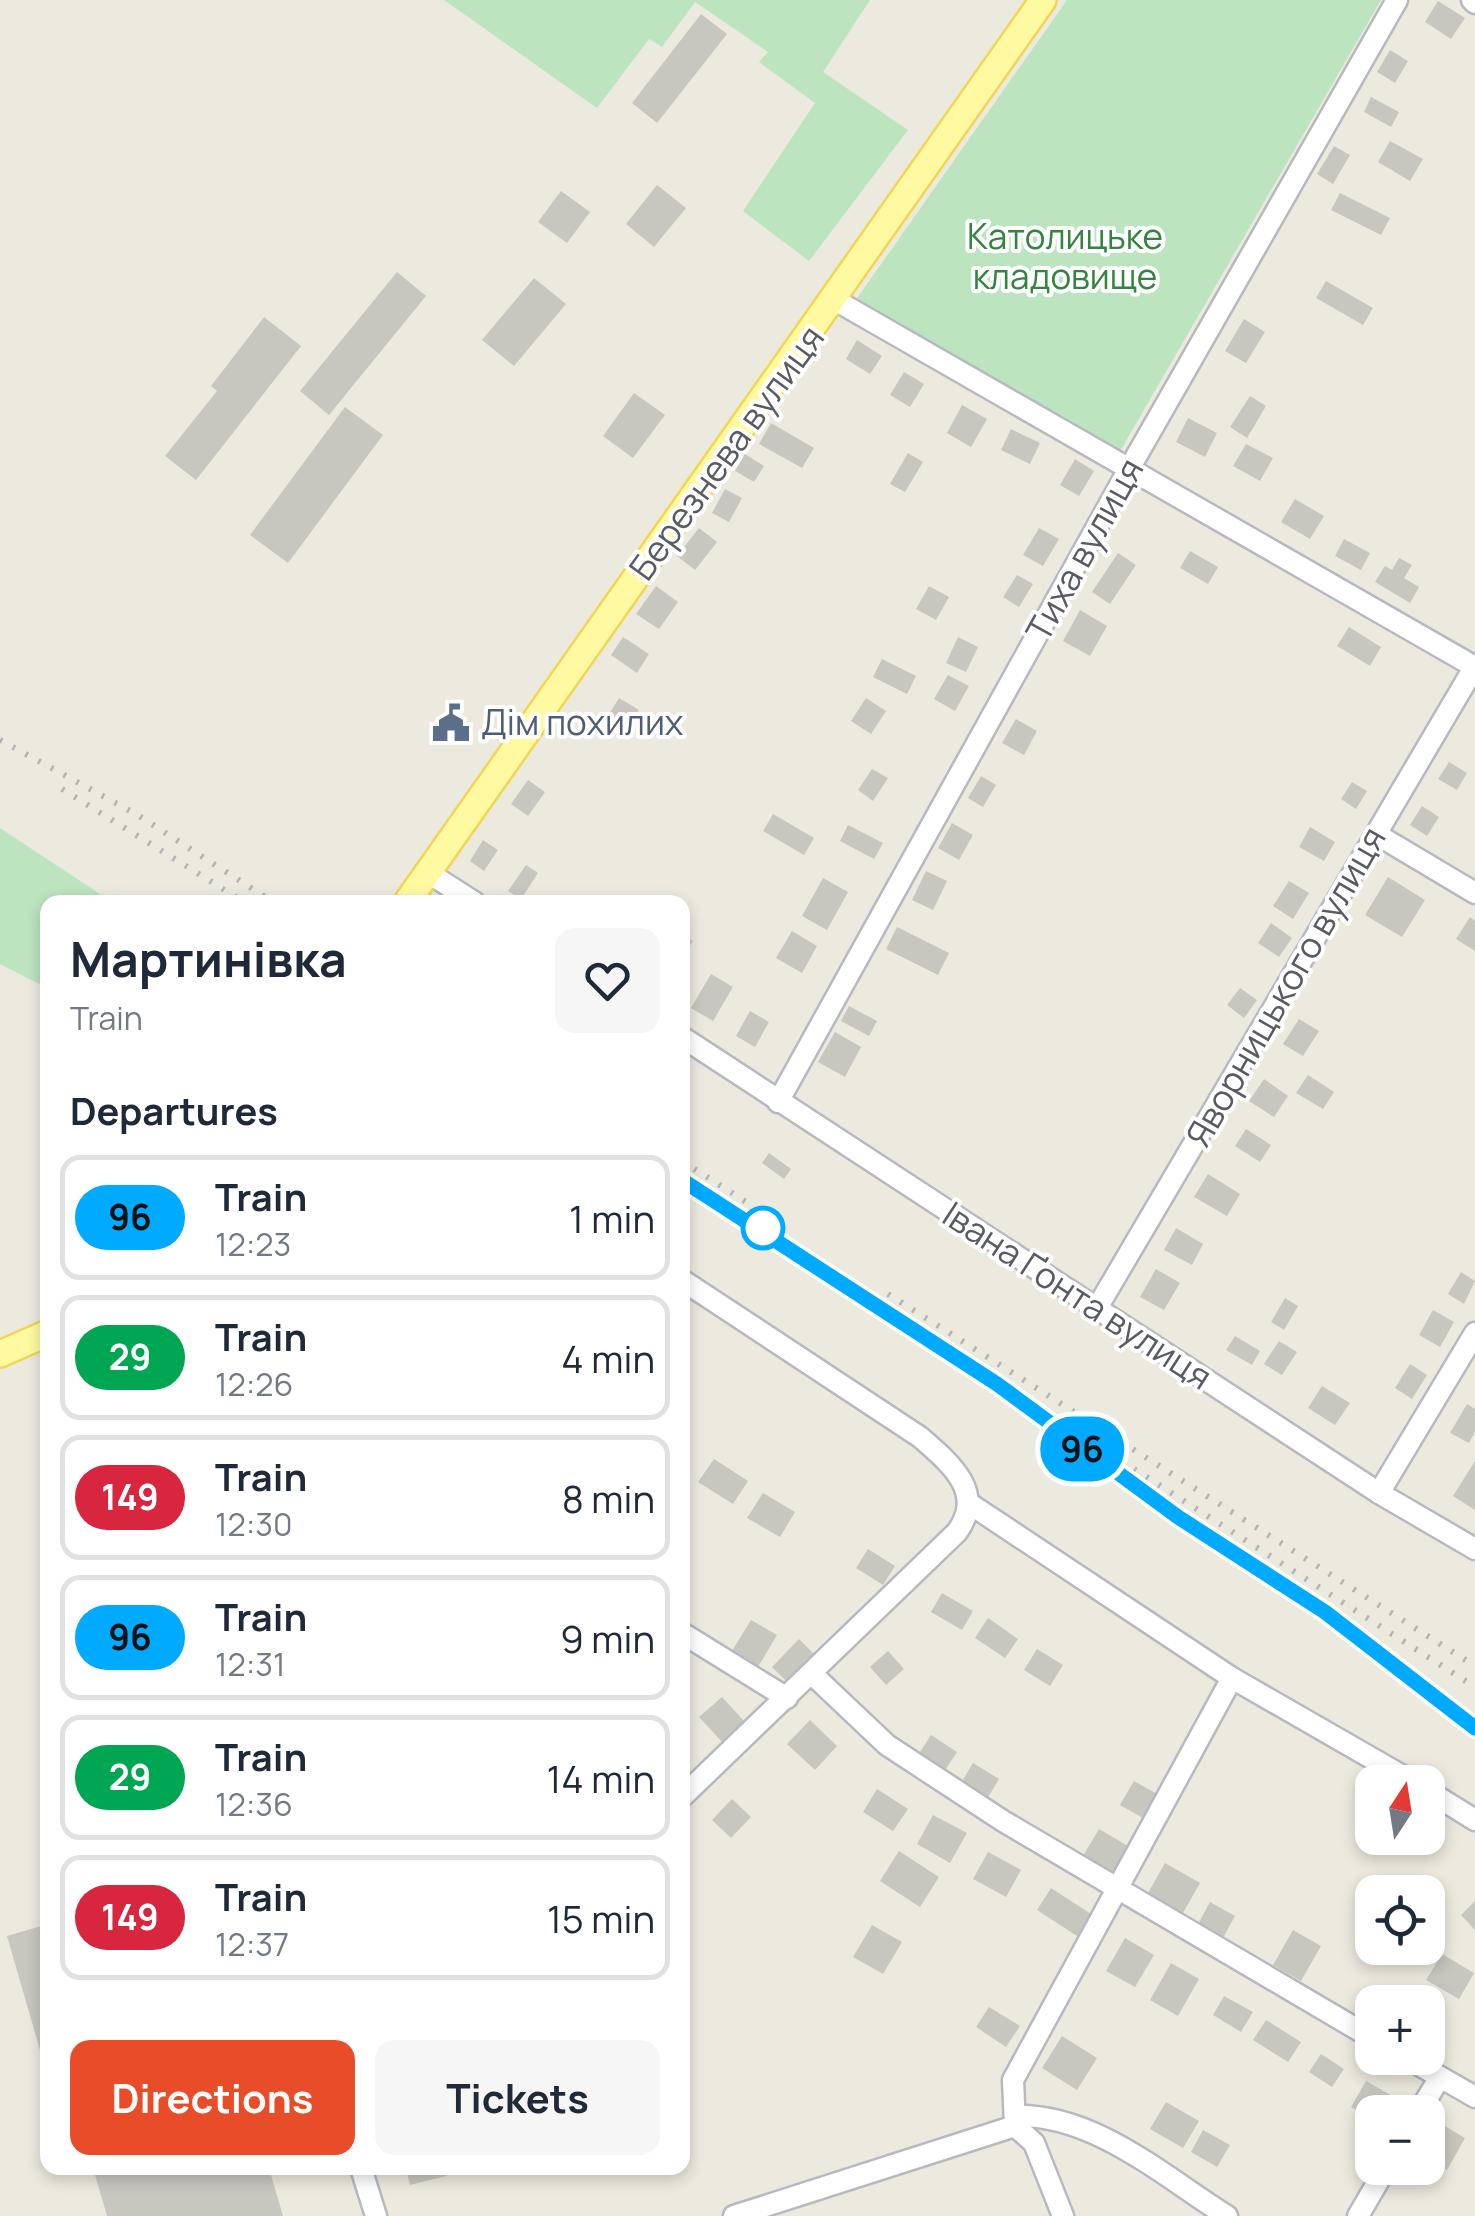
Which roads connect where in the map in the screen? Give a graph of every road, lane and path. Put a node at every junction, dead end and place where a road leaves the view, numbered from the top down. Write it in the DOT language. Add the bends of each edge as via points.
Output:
graph roads {
  1 [pos="1042,0"];
  2 [pos="1397,0"];
  3 [pos="836,300"];
  4 [pos="1130,469"];
  5 [pos="1475,666"];
  6 [pos="1376,834"];
  7 [pos="427,872"];
  8 [pos="1475,893"];
  9 [pos="412,895"];
  10 [pos="463,895"];
  11 [pos="690,1043"];
  12 [pos="778,1102"];
  13 [pos="690,1285"];
  14 [pos="1097,1308"];
  15 [pos="1475,1332"];
  16 [pos="40,1336"];
  17 [pos="0,1354"];
  18 [pos="1380,1493"];
  19 [pos="970,1504"];
  20 [pos="1475,1549"];
  21 [pos="690,1638"];
  22 [pos="812,1674"];
  23 [pos="1232,1678"];
  24 [pos="787,1698"];
  25 [pos="1383,1765"];
  26 [pos="690,1789"];
  27 [pos="1445,1801"];
  28 [pos="1475,1820"];
  29 [pos="1116,1888"];
  30 [pos="1355,2028"];
  31 [pos="1437,2075"];
  32 [pos="1440,2077"];
  33 [pos="1429,2095"];
  34 [pos="1475,2097"];
  35 [pos="1015,2121"];
  36 [pos="363,2175"];
  37 [pos="1376,2185"];
  38 [pos="376,2216"];
  39 [pos="734,2216"];
  40 [pos="1063,2216"];
  41 [pos="1227,2216"];
  42 [pos="1358,2216"];
  1 -- 3 [label="main road, Березнева вулиця"];
  2 -- 4 [label="street, Тиха вулиця"];
  3 -- 4 [label="street"];
  3 -- 7 [label="main road, Березнева вулиця"];
  4 -- 5 [label="street"];
  4 -- 12 [label="street, Тиха вулиця"];
  5 -- 6 [label="street, Яворницького вулиця"];
  6 -- 8 [label="street"];
  6 -- 14 [label="street, Яворницького вулиця"];
  7 -- 9 [label="main road, Березнева вулиця"];
  7 -- 10 [label="street"];
  11 -- 12 [label="street, Івана Ґонта вулиця"];
  12 -- 14 [label="street, Івана Ґонта вулиця"];
  13 -- 19 [label="street" via="920,1437 967,1487"];
  14 -- 18 [label="street, Івана Ґонта вулиця"];
  15 -- 18 [label="street"];
  16 -- 17 [label="main road"];
  18 -- 20 [label="street, Івана Ґонта вулиця"];
  19 -- 22 [label="street" via="957,1532"];
  19 -- 23 [label="street"];
  21 -- 24 [label="street"];
  22 -- 24 [label="street"];
  22 -- 29 [label="street" via="888,1745"];
  23 -- 25 [label="street"];
  23 -- 29 [label="street"];
  24 -- 26 [label="street"];
  27 -- 28 [label="street"];
  29 -- 30 [label="street"];
  29 -- 35 [label="street" via="1013,2080"];
  31 -- 32 [label="street"];
  32 -- 33 [label="street"];
  32 -- 34 [label="street"];
  35 -- 39 [label="street"];
  35 -- 40 [label="street" via="1034,2142"];
  35 -- 41 [label="street" via="1043,2114 1090,2130"];
  36 -- 38 [label="street"];
  37 -- 42 [label="street"];
}
